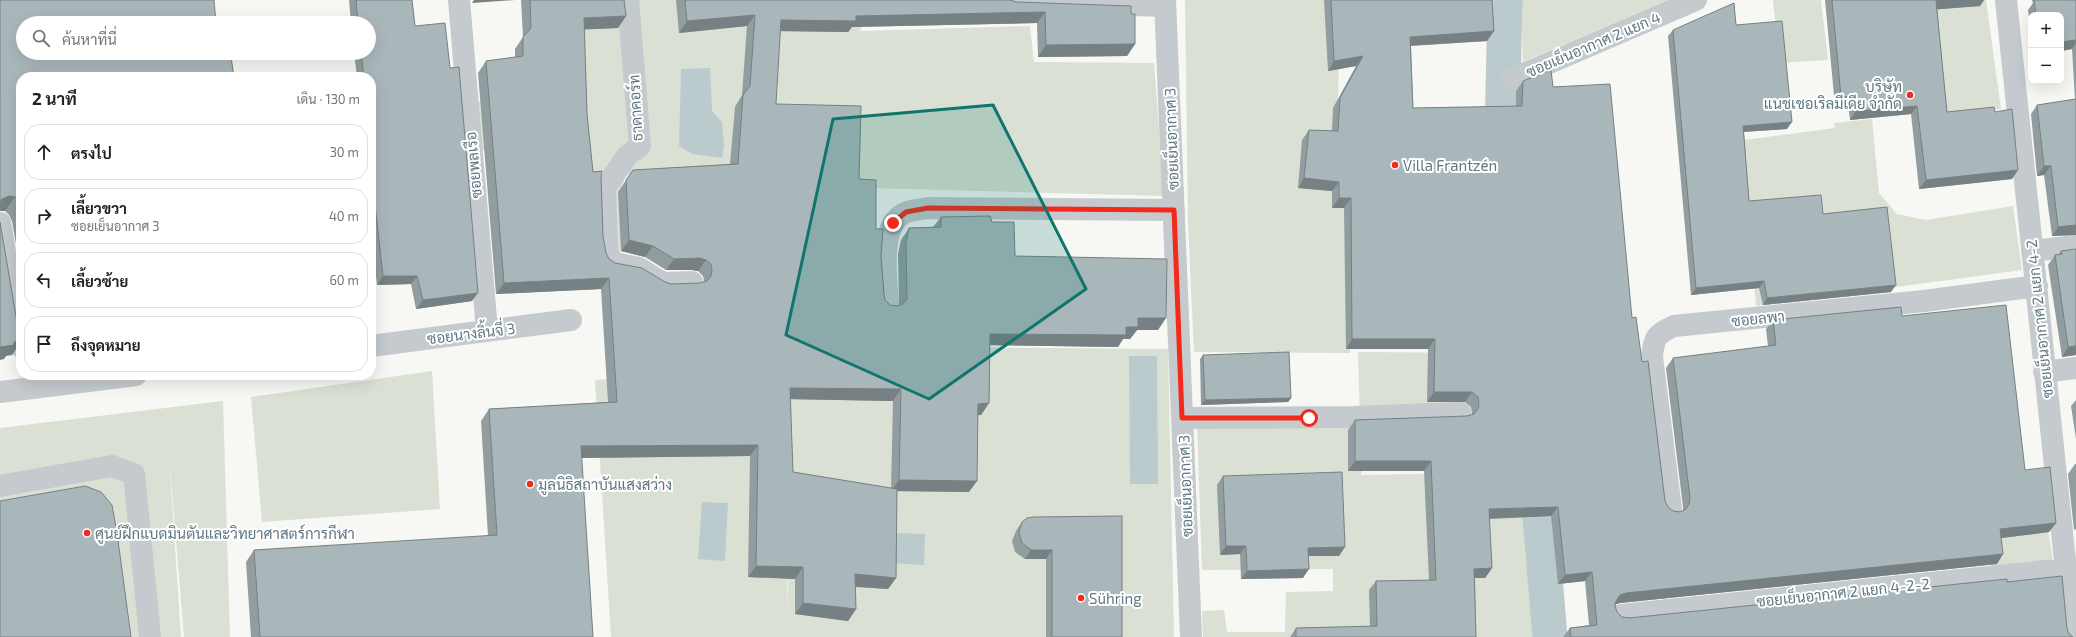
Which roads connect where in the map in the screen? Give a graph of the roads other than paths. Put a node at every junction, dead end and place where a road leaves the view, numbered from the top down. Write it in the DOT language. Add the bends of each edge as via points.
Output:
graph roads {
  1 [pos="459,0"];
  2 [pos="628,0"];
  3 [pos="1696,0"];
  4 [pos="2006,0"];
  5 [pos="1008,1"];
  6 [pos="1165,3"];
  7 [pos="1512,79"];
  8 [pos="1174,210"];
  9 [pos="0,223"];
  10 [pos="2076,246"];
  11 [pos="2032,251"];
  12 [pos="692,282"];
  13 [pos="2037,286"];
  14 [pos="888,305"];
  15 [pos="16,317"];
  16 [pos="571,320"];
  17 [pos="487,331"];
  18 [pos="376,345"];
  19 [pos="2076,368"];
  20 [pos="2044,372"];
  21 [pos="57,380"];
  22 [pos="26,382"];
  23 [pos="0,392"];
  24 [pos="1460,413"];
  25 [pos="1182,418"];
  26 [pos="0,486"];
  27 [pos="1671,509"];
  28 [pos="2065,569"];
  29 [pos="1621,615"];
  30 [pos="150,637"];
  31 [pos="1191,637"];
  32 [pos="2073,637"];
  1 -- 17 [label="street, ซอยพลเรือ"];
  2 -- 12 [label="street, ธาดาคอร์ท" via="640,146 627,156 605,188 610,262 640,268 663,283"];
  3 -- 7 [label="street, ซอยเย็นอากาศ 2 แยก 4"];
  4 -- 11 [label="street, ซอยเย็นอากาศ 2 แยก 4-2"];
  5 -- 6 [label="street"];
  6 -- 8 [label="street, ซอยเย็นอากาศ 3"];
  8 -- 14 [label="street" via="928,208 906,212 893,223 885,246"];
  8 -- 25 [label="street, ซอยเย็นอากาศ 3"];
  9 -- 15 [label="street"];
  10 -- 11 [label="street"];
  11 -- 13 [label="street, ซอยเย็นอากาศ 2 แยก 4-2"];
  13 -- 20 [label="street, ซอยเย็นอากาศ 2 แยก 4-2"];
  13 -- 27 [label="street, ซอยลพา" via="1924,302 1674,326 1659,333 1654,342 1652,357"];
  16 -- 17 [label="street, ซอยนางลิ้นจี่ 3"];
  17 -- 18 [label="street, ซอยนางลิ้นจี่ 3"];
  19 -- 20 [label="street"];
  20 -- 28 [label="street, ซอยเย็นอากาศ 2 แยก 4-2"];
  21 -- 22 [label="street"];
  22 -- 23 [label="street"];
  24 -- 25 [label="street" via="1353,417"];
  25 -- 31 [label="street, ซอยเย็นอากาศ 3"];
  26 -- 30 [label="street" via="112,466 134,474"];
  28 -- 29 [label="street, ซอยเย็นอากาศ 2 แยก 4-2-2"];
  28 -- 32 [label="street, ซอยเย็นอากาศ 2 แยก 4-2"];
}
